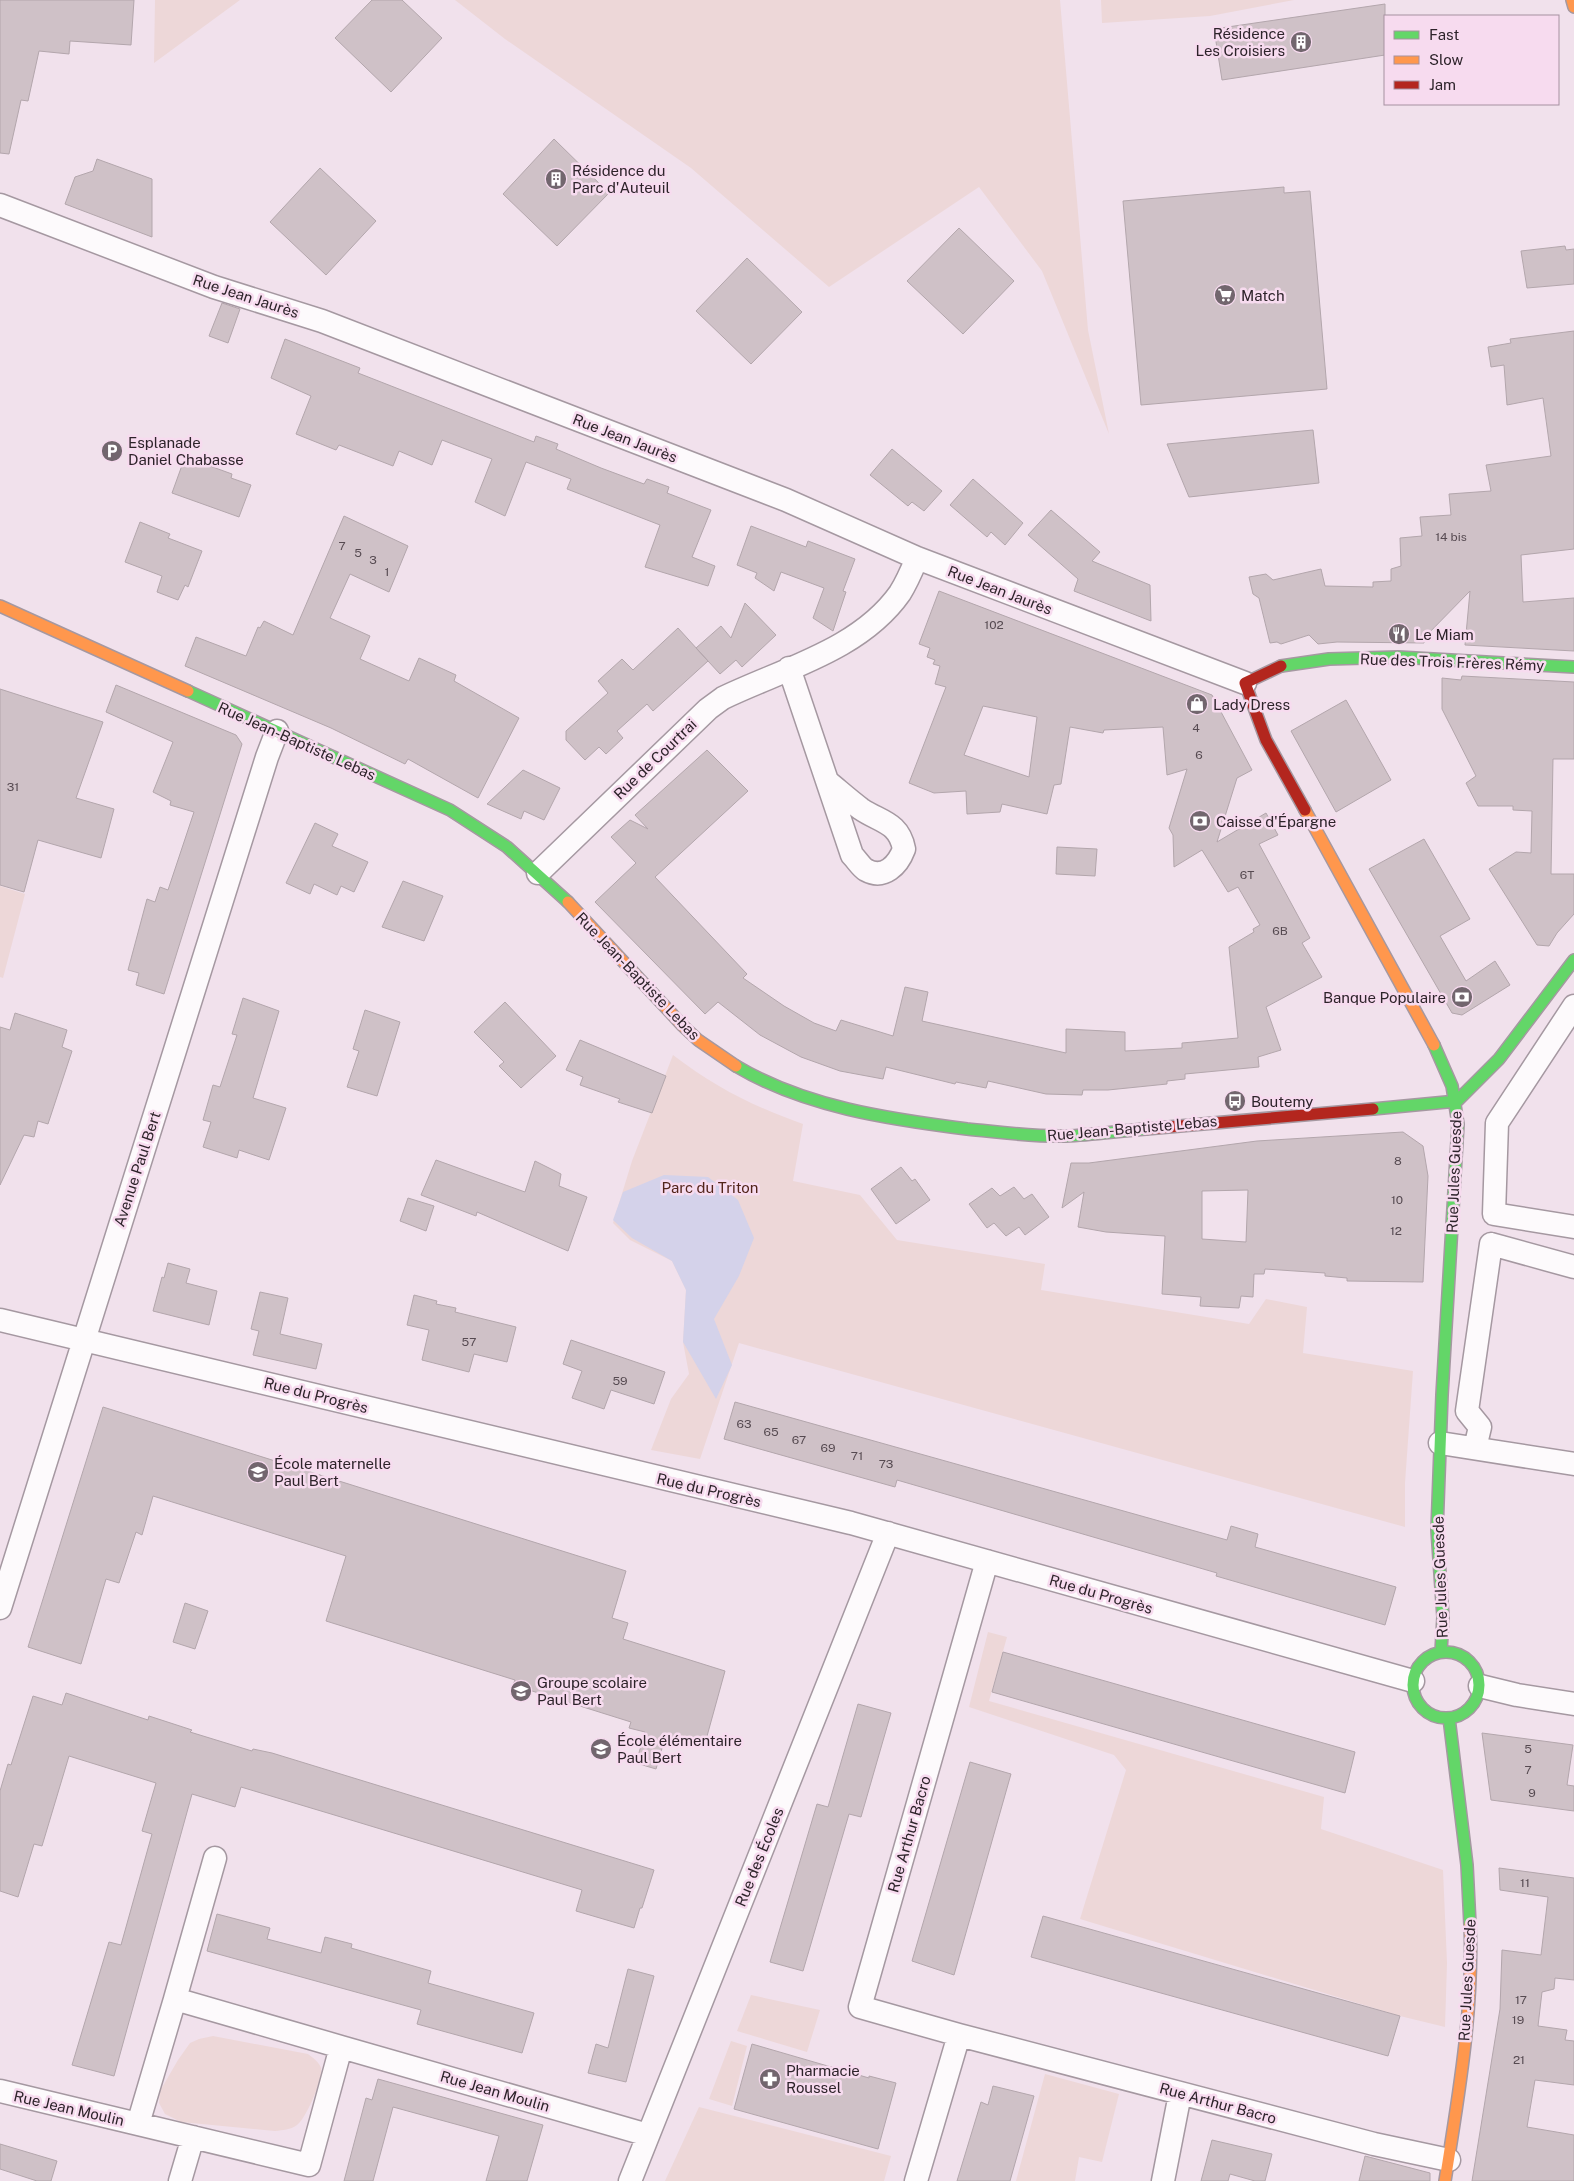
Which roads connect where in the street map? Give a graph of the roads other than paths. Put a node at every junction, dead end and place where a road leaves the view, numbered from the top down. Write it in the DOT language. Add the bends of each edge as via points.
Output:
graph roads {
  1 [pos="1572,0"];
  2 [pos="1574,7"];
  3 [pos="0,206"];
  4 [pos="917,558"];
  5 [pos="0,606"];
  6 [pos="1574,667"];
  7 [pos="789,668"];
  8 [pos="1244,683"];
  9 [pos="277,731"];
  10 [pos="828,782"];
  11 [pos="538,873"];
  12 [pos="1574,960"];
  13 [pos="1574,1006"];
  14 [pos="1457,1101"];
  15 [pos="1494,1214"];
  16 [pos="1574,1227"];
  17 [pos="1491,1244"];
  18 [pos="1574,1267"];
  19 [pos="0,1320"];
  20 [pos="85,1339"];
  21 [pos="1440,1443"];
  22 [pos="1475,1448"];
  23 [pos="1574,1464"];
  24 [pos="888,1533"];
  25 [pos="986,1561"];
  26 [pos="0,1608"];
  27 [pos="1441,1652"];
  28 [pos="1413,1681"];
  29 [pos="1480,1686"];
  30 [pos="1574,1704"];
  31 [pos="1448,1718"];
  32 [pos="215,1858"];
  33 [pos="175,1999"];
  34 [pos="959,2035"];
  35 [pos="341,2047"];
  36 [pos="0,2091"];
  37 [pos="1180,2094"];
  38 [pos="138,2124"];
  39 [pos="648,2135"];
  40 [pos="193,2137"];
  41 [pos="1447,2170"];
  42 [pos="307,2173"];
  43 [pos="180,2181"];
  44 [pos="630,2181"];
  45 [pos="916,2181"];
  46 [pos="1163,2181"];
  1 -- 2 [label="main road"];
  3 -- 4 [label="street, Rue Jean Jaurès" via="214,287 322,321 786,500"];
  4 -- 7 [label="street, Rue de Courtrai" via="900,592 877,618 837,645"];
  4 -- 8 [label="street, Rue Jean Jaurès"];
  5 -- 9 [label="main road, Rue Jean-Baptiste Lebas"];
  6 -- 8 [label="main road, Rue des Trois Frères Rémy" via="1398,657 1329,659 1282,665"];
  7 -- 10 [label="street"];
  7 -- 11 [label="street, Rue de Courtrai" via="723,698 708,709"];
  8 -- 14 [label="main road, Rue Jules Guesde" via="1266,740 1430,1037"];
  9 -- 11 [label="main road, Rue Jean-Baptiste Lebas" via="450,810 495,838"];
  9 -- 20 [label="street, Avenue Paul Bert" via="204,953"];
  11 -- 14 [label="main road, Rue Jean-Baptiste Lebas" via="684,1026 712,1051 774,1085 852,1111 1004,1133 1064,1136"];
  12 -- 14 [label="main road" via="1496,1063"];
  13 -- 15 [label="street" via="1497,1123"];
  14 -- 21 [label="main road, Rue Jules Guesde" via="1458,1140"];
  15 -- 16 [label="street"];
  15 -- 17 [label="street"];
  17 -- 18 [label="street"];
  17 -- 22 [label="street" via="1467,1411 1480,1427"];
  19 -- 20 [label="street, Rue du Progrès"];
  20 -- 24 [label="street, Rue du Progrès"];
  20 -- 26 [label="street, Avenue Paul Bert"];
  21 -- 22 [label="street"];
  21 -- 27 [label="main road, Rue Jules Guesde" via="1437,1530 1443,1617"];
  22 -- 23 [label="street"];
  24 -- 25 [label="street, Rue du Progrès"];
  24 -- 39 [label="street, Rue des Écoles"];
  25 -- 28 [label="street, Rue du Progrès"];
  25 -- 34 [label="street, Rue Arthur Bacro" via="860,2007"];
  27 -- 28 [label="main road, Rue Jules Guesde" via="1422,1662"];
  27 -- 29 [label="main road, Rue Jules Guesde" via="1458,1654 1468,1660 1478,1675"];
  28 -- 31 [label="main road" via="1414,1694 1420,1705 1430,1714"];
  29 -- 30 [label="street"];
  29 -- 31 [label="main road" via="1472,1706 1462,1715"];
  31 -- 41 [label="main road, Rue Jules Guesde" via="1467,1865 1471,1952 1461,2079"];
  32 -- 33 [label="street, Rue Jean Moulin"];
  33 -- 35 [label="street, Rue Jean Moulin"];
  33 -- 38 [label="street, Rue Jean Moulin"];
  34 -- 37 [label="street, Rue Arthur Bacro"];
  34 -- 45 [label="street"];
  35 -- 39 [label="street, Rue Jean Moulin"];
  35 -- 42 [label="street, Rue Jean Moulin"];
  36 -- 38 [label="street, Rue Jean Moulin"];
  37 -- 41 [label="street, Rue Arthur Bacro" via="1374,2144"];
  37 -- 46 [label="street"];
  38 -- 40 [label="street, Rue Jean Moulin"];
  39 -- 44 [label="street, Rue des Écoles"];
  40 -- 42 [label="street, Rue Jean Moulin"];
  40 -- 43 [label="street"];
}
